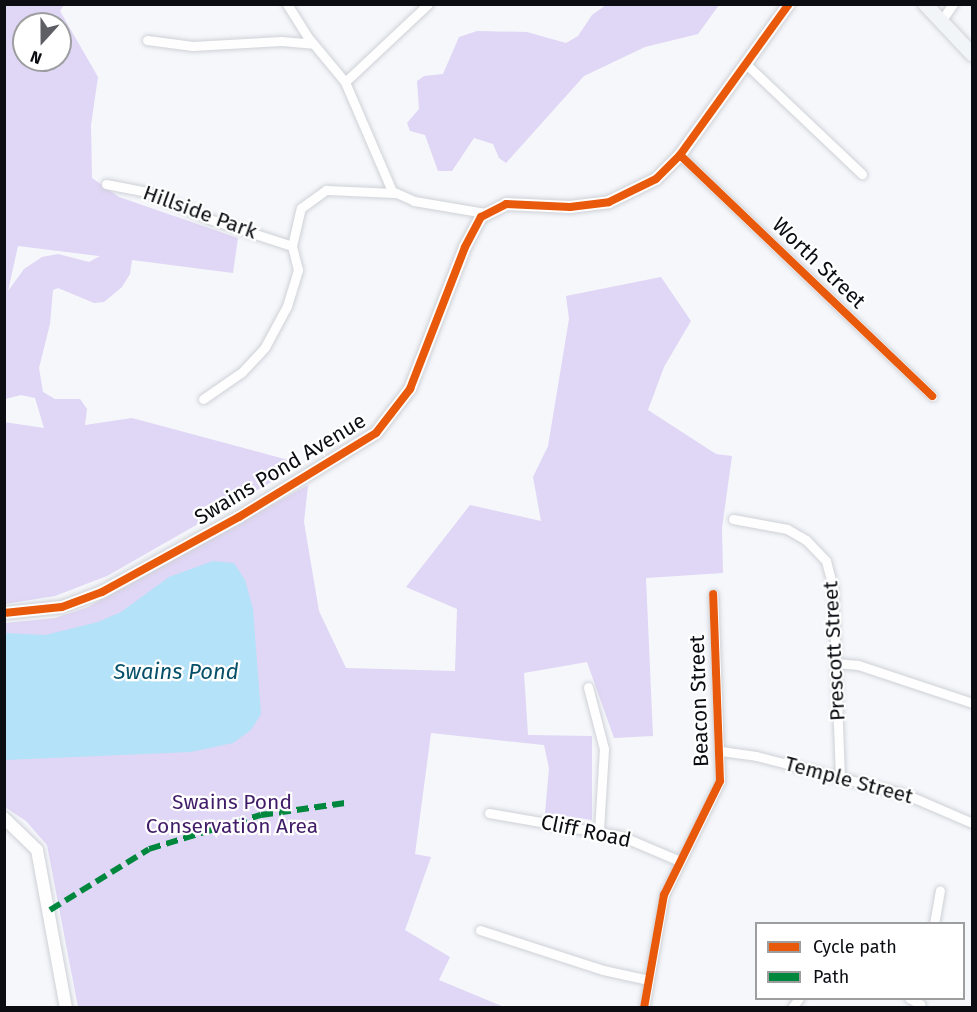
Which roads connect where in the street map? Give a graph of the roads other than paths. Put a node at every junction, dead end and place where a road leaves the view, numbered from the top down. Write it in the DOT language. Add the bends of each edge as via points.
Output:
graph roads {
  1 [pos="287,4"];
  2 [pos="428,4"];
  3 [pos="789,4"];
  4 [pos="925,4"];
  5 [pos="954,4"];
  6 [pos="941,21"];
  7 [pos="147,40"];
  8 [pos="313,44"];
  9 [pos="972,54"];
  10 [pos="746,64"];
  11 [pos="345,82"];
  12 [pos="680,155"];
  13 [pos="862,174"];
  14 [pos="106,184"];
  15 [pos="395,193"];
  16 [pos="485,213"];
  17 [pos="292,246"];
  18 [pos="932,396"];
  19 [pos="203,399"];
  20 [pos="732,519"];
  21 [pos="713,594"];
  22 [pos="4,613"];
  23 [pos="836,663"];
  24 [pos="588,687"];
  25 [pos="972,703"];
  26 [pos="721,751"];
  27 [pos="840,777"];
  28 [pos="489,813"];
  29 [pos="4,818"];
  30 [pos="972,823"];
  31 [pos="599,831"];
  32 [pos="680,861"];
  33 [pos="940,891"];
  34 [pos="934,922"];
  35 [pos="480,930"];
  36 [pos="649,980"];
  37 [pos="66,1008"];
  38 [pos="644,1008"];
  1 -- 8 [label="street"];
  2 -- 11 [label="street"];
  3 -- 10 [label="street"];
  4 -- 6 [label="main road"];
  5 -- 6 [label="street"];
  6 -- 9 [label="main road"];
  7 -- 8 [label="street" via="193,46 280,41"];
  8 -- 11 [label="street"];
  10 -- 12 [label="street"];
  10 -- 13 [label="street"];
  11 -- 15 [label="street"];
  12 -- 16 [label="street" via="656,179 609,202 570,207 506,204"];
  12 -- 18 [label="street, Worth Street"];
  14 -- 17 [label="street, Hillside Park" via="147,192 209,219"];
  15 -- 16 [label="street" via="414,201"];
  15 -- 17 [label="street" via="348,188 315,195 301,208"];
  16 -- 22 [label="street, Swains Pond Avenue" via="465,247 408,394 376,434 239,517 102,592 62,607"];
  17 -- 19 [label="street" via="298,270 296,284 265,347 242,372"];
  20 -- 23 [label="street, Prescott Street" via="778,525 806,540 823,555 833,588"];
  21 -- 26 [label="street, Beacon Street"];
  23 -- 25 [label="street" via="858,665"];
  23 -- 27 [label="street, Prescott Street"];
  24 -- 31 [label="street" via="604,749"];
  26 -- 27 [label="street, Temple Street"];
  26 -- 32 [label="street, Beacon Street" via="720,781 714,799"];
  27 -- 30 [label="street, Temple Street" via="910,796"];
  28 -- 31 [label="street, Cliff Road"];
  29 -- 37 [label="street" via="37,850"];
  31 -- 32 [label="street, Cliff Road" via="644,843"];
  32 -- 36 [label="street, Beacon Street" via="664,895"];
  33 -- 34 [label="street"];
  35 -- 36 [label="street" via="603,970"];
  36 -- 38 [label="street, Beacon Street"];
}
